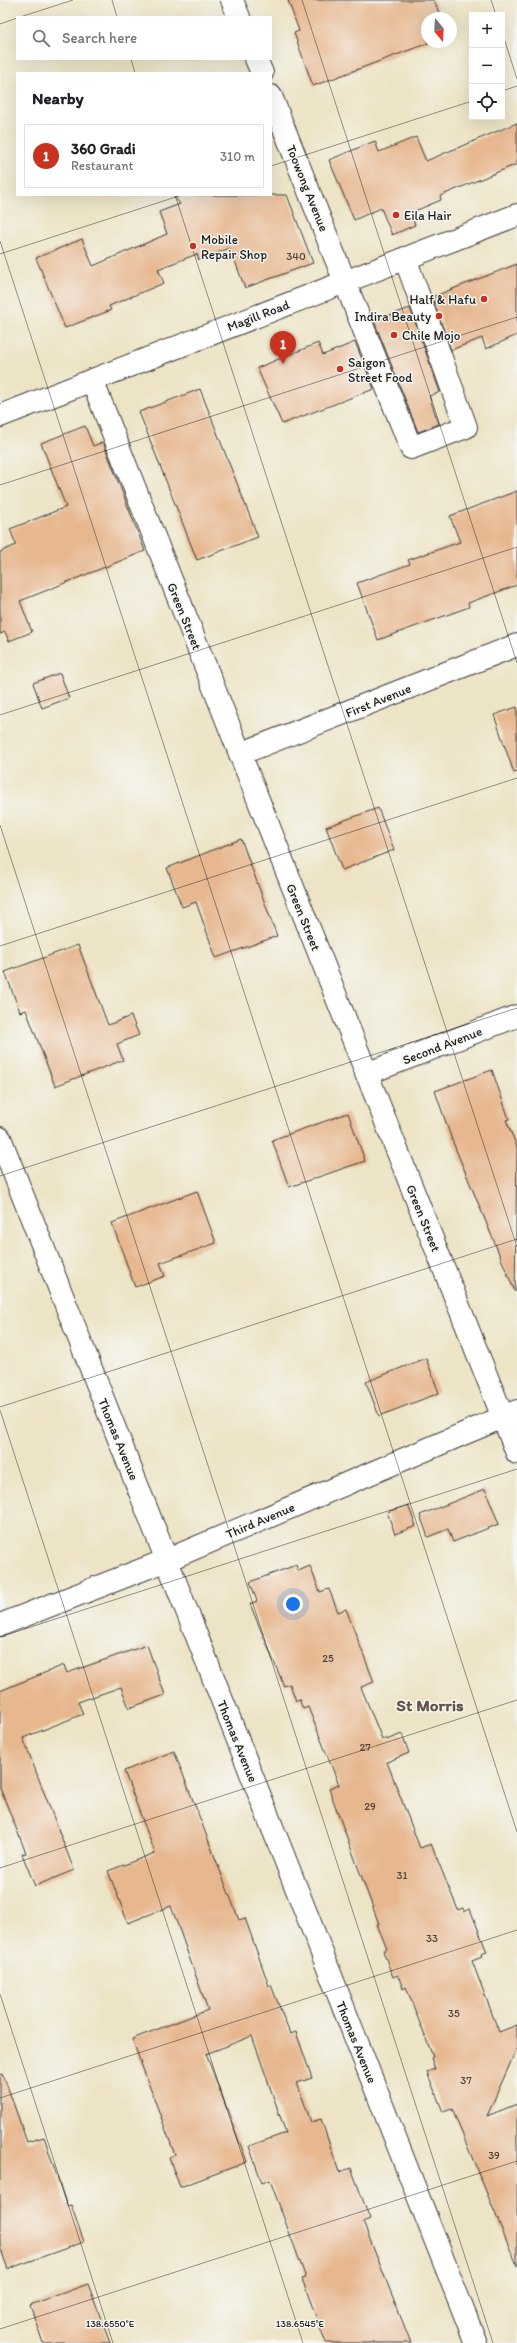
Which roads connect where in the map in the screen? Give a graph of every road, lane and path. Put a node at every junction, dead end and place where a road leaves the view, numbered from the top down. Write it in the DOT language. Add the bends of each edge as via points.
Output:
graph roads {
  1 [pos="232,0"];
  2 [pos="239,16"];
  3 [pos="256,60"];
  4 [pos="262,72"];
  5 [pos="272,98"];
  6 [pos="517,215"];
  7 [pos="404,258"];
  8 [pos="346,281"];
  9 [pos="92,380"];
  10 [pos="0,416"];
  11 [pos="517,645"];
  12 [pos="240,754"];
  13 [pos="517,1016"];
  14 [pos="366,1074"];
  15 [pos="0,1138"];
  16 [pos="510,1414"];
  17 [pos="517,1453"];
  18 [pos="166,1560"];
  19 [pos="0,1624"];
  20 [pos="476,2343"];
  1 -- 2 [label="street"];
  3 -- 4 [label="street"];
  5 -- 8 [label="street, Toowong Avenue"];
  6 -- 7 [label="street, Magill Road"];
  7 -- 8 [label="street, Magill Road"];
  7 -- 8 [label="street, Toowong Avenue" via="466,428 411,448"];
  8 -- 9 [label="street, Magill Road"];
  9 -- 10 [label="street, Magill Road"];
  9 -- 12 [label="street, Green Street"];
  11 -- 12 [label="street, First Avenue"];
  12 -- 14 [label="street, Green Street"];
  13 -- 14 [label="street, Second Avenue"];
  14 -- 16 [label="street, Green Street"];
  15 -- 18 [label="street, Thomas Avenue"];
  16 -- 17 [label="street, Green Street"];
  16 -- 18 [label="street, Third Avenue"];
  18 -- 19 [label="street, Third Avenue"];
  18 -- 20 [label="street, Thomas Avenue"];
}
